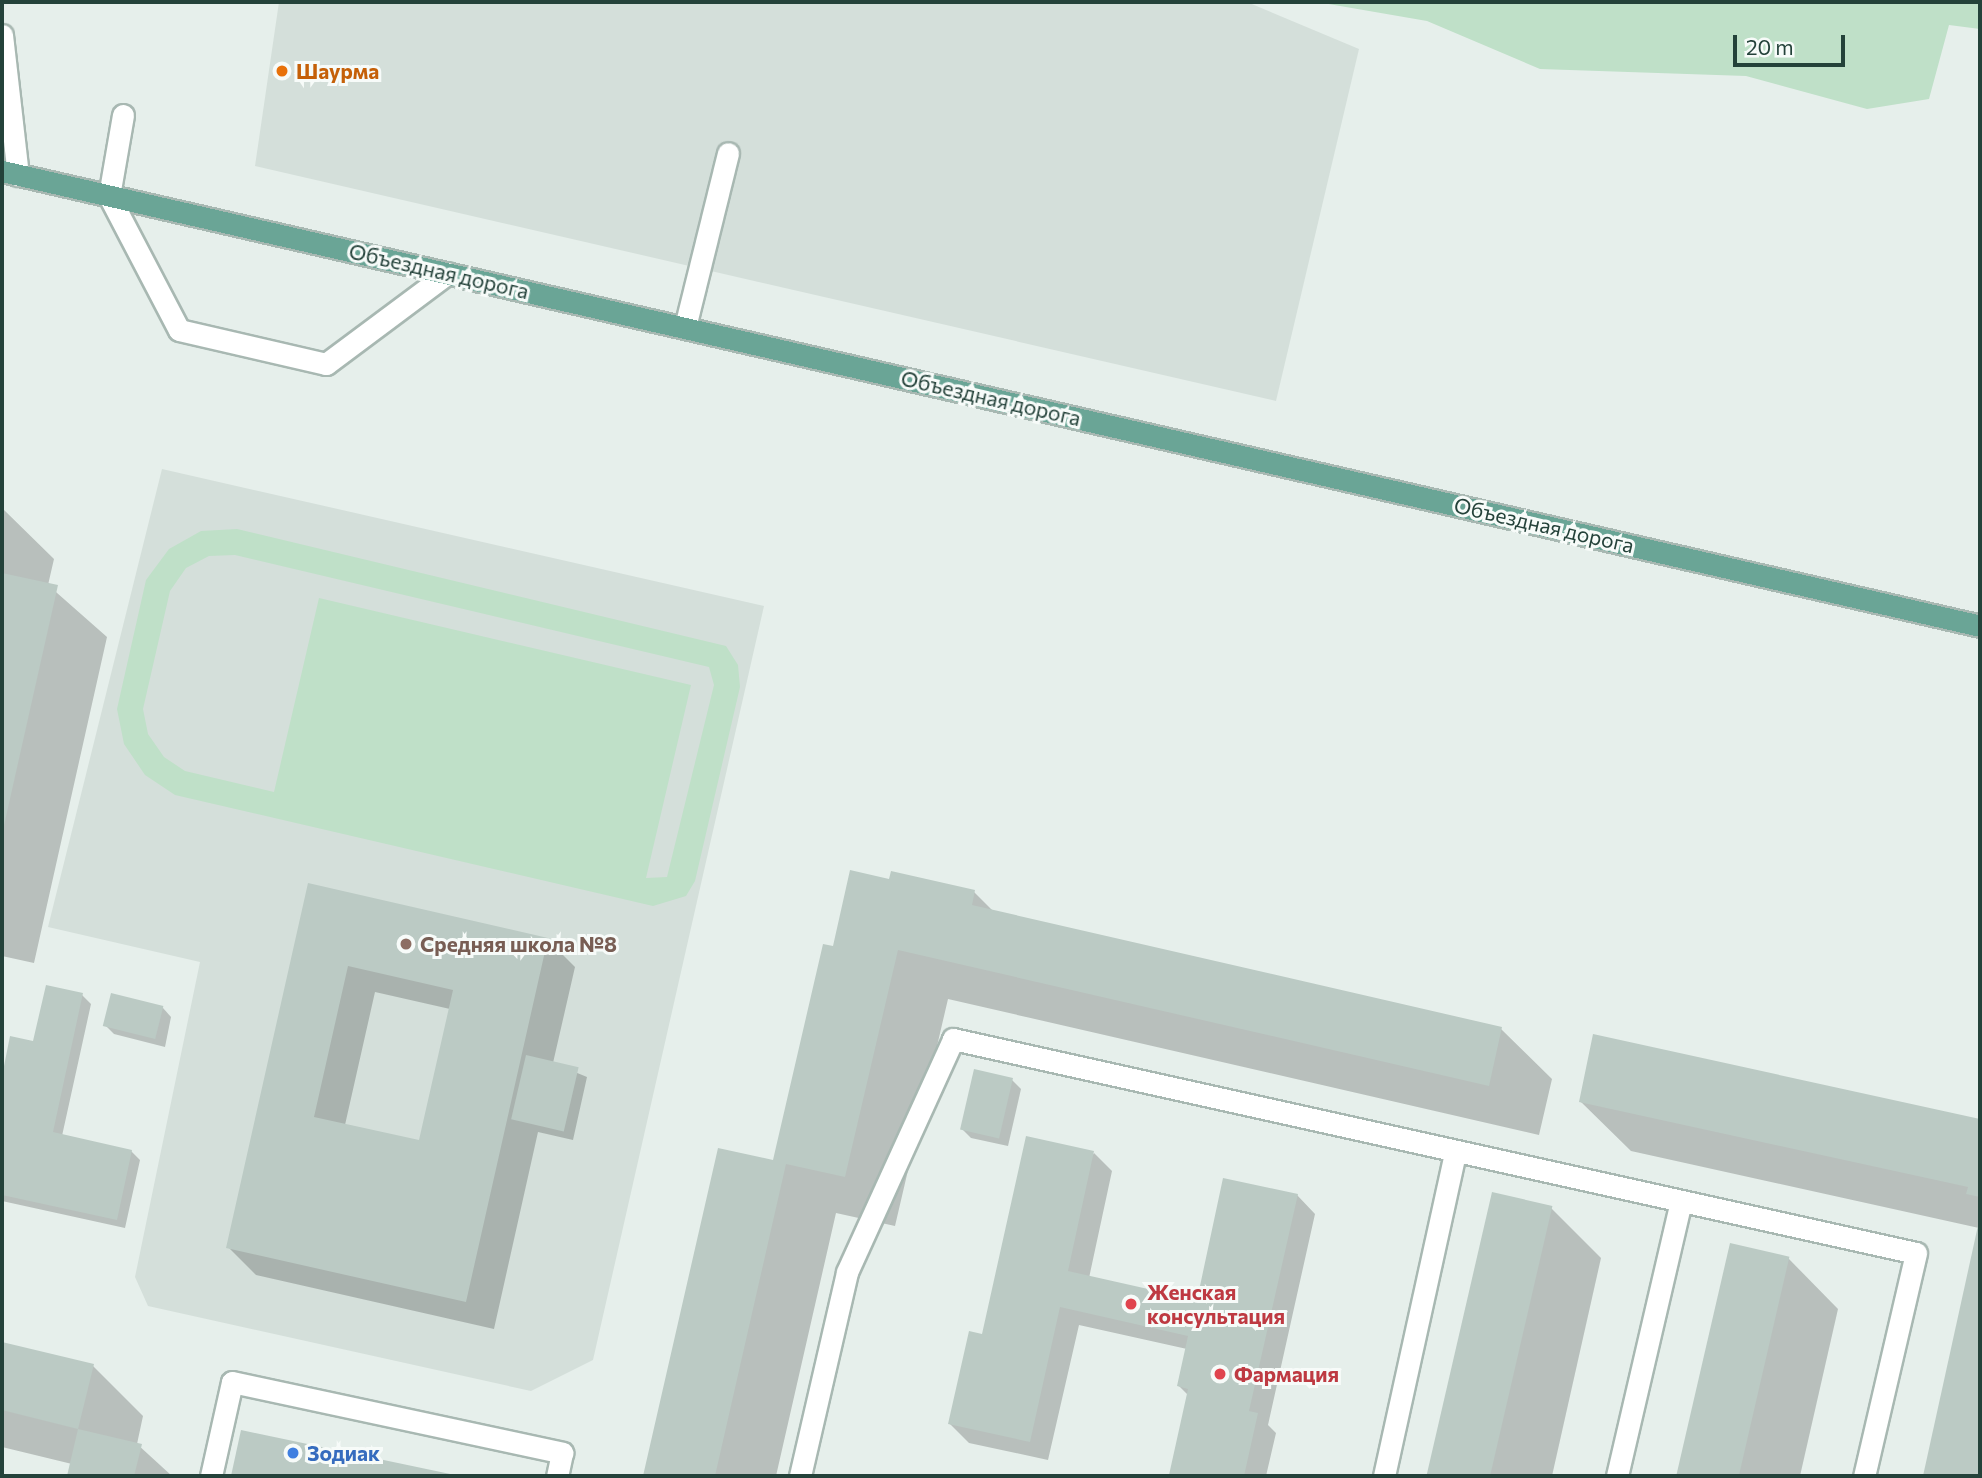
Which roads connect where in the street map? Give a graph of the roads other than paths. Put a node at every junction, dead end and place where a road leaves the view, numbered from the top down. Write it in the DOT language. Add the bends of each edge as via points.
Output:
graph roads {
  1 [pos="2,35"];
  2 [pos="123,115"];
  3 [pos="728,153"];
  4 [pos="10,173"];
  5 [pos="108,196"];
  6 [pos="448,273"];
  7 [pos="685,327"];
  8 [pos="1980,626"];
  9 [pos="1455,1153"];
  10 [pos="1681,1201"];
  11 [pos="212,1476"];
  12 [pos="556,1476"];
  13 [pos="800,1476"];
  14 [pos="1384,1476"];
  15 [pos="1617,1476"];
  16 [pos="1864,1476"];
  1 -- 4 [label="lane"];
  2 -- 5 [label="lane"];
  3 -- 7 [label="lane"];
  4 -- 5 [label="main road, Объездная дорога"];
  5 -- 6 [label="main road, Объездная дорога"];
  5 -- 6 [label="lane" via="179,330 326,364"];
  6 -- 7 [label="main road, Объездная дорога"];
  7 -- 8 [label="main road, Объездная дорога"];
  9 -- 10 [label="lane"];
  9 -- 13 [label="lane" via="953,1039 847,1272"];
  9 -- 14 [label="lane"];
  10 -- 15 [label="lane"];
  10 -- 16 [label="lane" via="1916,1253"];
  11 -- 12 [label="lane" via="232,1382 562,1453"];
}
